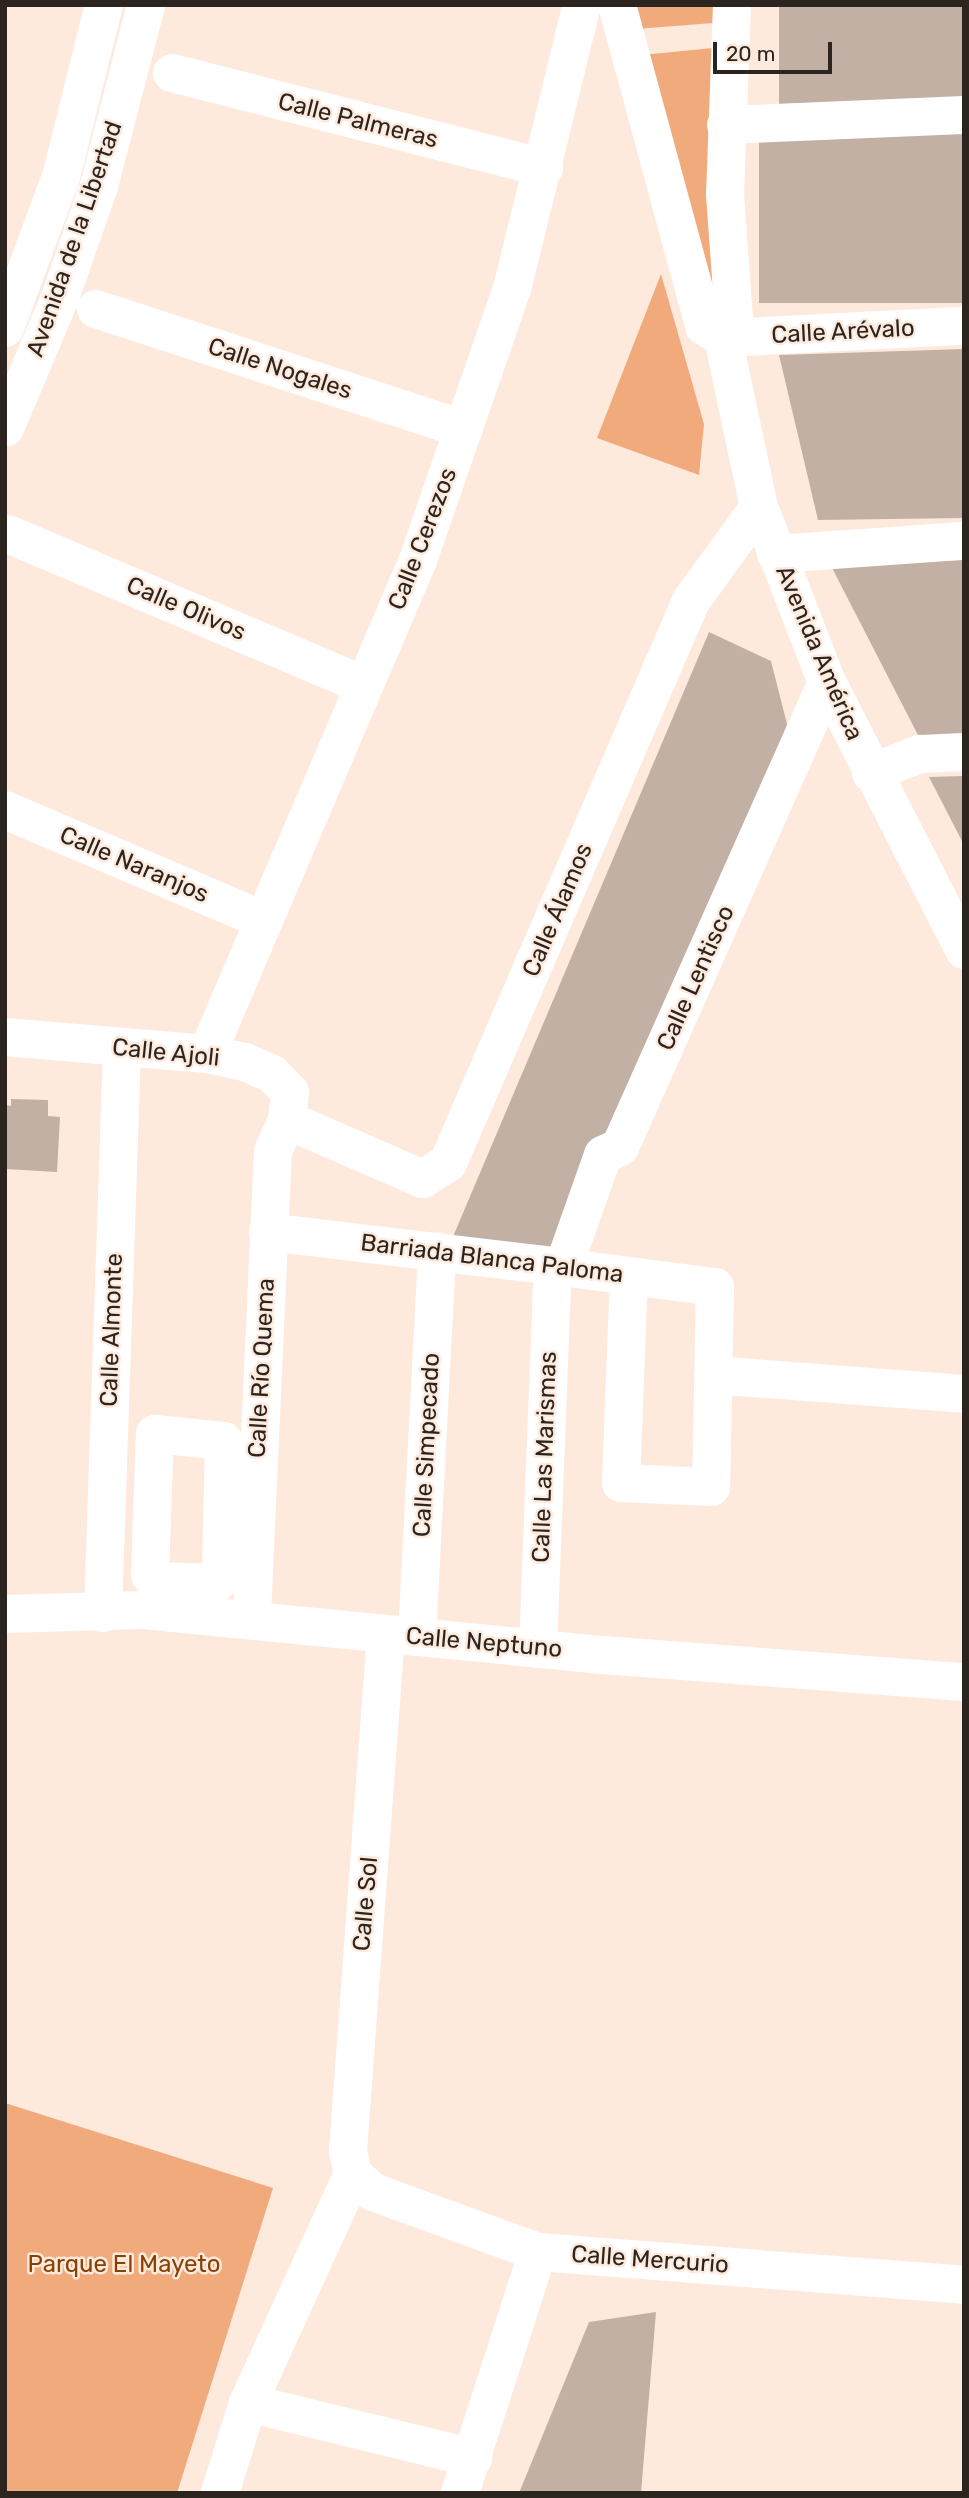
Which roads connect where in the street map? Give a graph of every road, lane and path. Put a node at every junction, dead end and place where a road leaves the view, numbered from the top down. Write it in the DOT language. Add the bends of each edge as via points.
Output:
graph roads {
  1 [pos="104,5"];
  2 [pos="146,5"];
  3 [pos="582,5"];
  4 [pos="617,5"];
  5 [pos="732,5"];
  6 [pos="172,74"];
  7 [pos="964,114"];
  8 [pos="726,125"];
  9 [pos="544,168"];
  10 [pos="96,309"];
  11 [pos="964,326"];
  12 [pos="5,328"];
  13 [pos="723,338"];
  14 [pos="5,428"];
  15 [pos="464,429"];
  16 [pos="759,507"];
  17 [pos="8,534"];
  18 [pos="964,541"];
  19 [pos="776,554"];
  20 [pos="827,682"];
  21 [pos="364,685"];
  22 [pos="964,752"];
  23 [pos="872,772"];
  24 [pos="5,810"];
  25 [pos="263,919"];
  26 [pos="964,950"];
  27 [pos="5,1037"];
  28 [pos="122,1048"];
  29 [pos="207,1054"];
  30 [pos="287,1120"];
  31 [pos="268,1232"];
  32 [pos="437,1252"];
  33 [pos="558,1267"];
  34 [pos="629,1276"];
  35 [pos="713,1375"];
  36 [pos="964,1394"];
  37 [pos="103,1613"];
  38 [pos="5,1614"];
  39 [pos="252,1620"];
  40 [pos="402,1636"];
  41 [pos="538,1649"];
  42 [pos="964,1682"];
  43 [pos="353,2174"];
  44 [pos="538,2252"];
  45 [pos="964,2285"];
  46 [pos="248,2403"];
  47 [pos="466,2475"];
  48 [pos="220,2493"];
  1 -- 12 [label="street, Avenida de la Libertad" via="61,177"];
  2 -- 14 [label="street, Avenida de la Libertad" via="99,186 60,298"];
  3 -- 9 [label="street, Calle Cerezos"];
  4 -- 13 [label="street" via="704,326"];
  5 -- 8 [label="street, Avenida América"];
  6 -- 9 [label="street, Calle Palmeras"];
  7 -- 8 [label="street"];
  8 -- 13 [label="street, Avenida América" via="725,194 734,320"];
  9 -- 15 [label="street, Calle Cerezos" via="512,289"];
  10 -- 15 [label="street, Calle Nogales"];
  11 -- 13 [label="street, Calle Arévalo"];
  13 -- 16 [label="street, Avenida América"];
  15 -- 21 [label="street, Calle Cerezos" via="418,560"];
  16 -- 19 [label="street, Avenida América"];
  16 -- 30 [label="street, Calle Álamos" via="691,601 448,1163 423,1179"];
  17 -- 21 [label="street, Calle Olivos"];
  18 -- 19 [label="street"];
  19 -- 20 [label="street, Avenida América"];
  20 -- 23 [label="street, Avenida América"];
  20 -- 33 [label="street, Calle Lentisco" via="620,1147 603,1155"];
  21 -- 25 [label="street, Calle Cerezos"];
  22 -- 23 [label="street" via="920,754"];
  23 -- 26 [label="street, Avenida América"];
  24 -- 25 [label="street, Calle Naranjos"];
  25 -- 29 [label="street, Calle Cerezos"];
  27 -- 28 [label="street, Calle Ajoli"];
  28 -- 29 [label="street, Calle Ajoli"];
  28 -- 37 [label="street, Calle Almonte"];
  29 -- 30 [label="street, Calle Ajoli" via="245,1062 272,1074 290,1092"];
  30 -- 31 [label="street, Calle Río Quema" via="273,1151"];
  31 -- 32 [label="street, Barriada Blanca Paloma"];
  31 -- 39 [label="street, Calle Río Quema"];
  32 -- 33 [label="street, Barriada Blanca Paloma"];
  32 -- 40 [label="street, Calle Simpecado"];
  33 -- 34 [label="street, Barriada Blanca Paloma"];
  33 -- 41 [label="street, Calle Las Marismas"];
  34 -- 35 [label="street, Barriada Blanca Paloma" via="715,1287"];
  34 -- 35 [label="street" via="621,1483 711,1487"];
  35 -- 36 [label="street"];
  37 -- 38 [label="street, Calle Neptuno"];
  37 -- 39 [label="street, Calle Neptuno" via="144,1609"];
  39 -- 40 [label="street, Calle Neptuno"];
  40 -- 41 [label="street, Calle Neptuno"];
  40 -- 43 [label="street, Calle Sol" via="348,2151"];
  41 -- 42 [label="street, Calle Neptuno"];
  43 -- 44 [label="street, Calle Mercurio" via="373,2192"];
  43 -- 46 [label="street"];
  44 -- 45 [label="street, Calle Mercurio"];
  44 -- 47 [label="street"];
  46 -- 47 [label="street"];
  46 -- 48 [label="street"];
}
